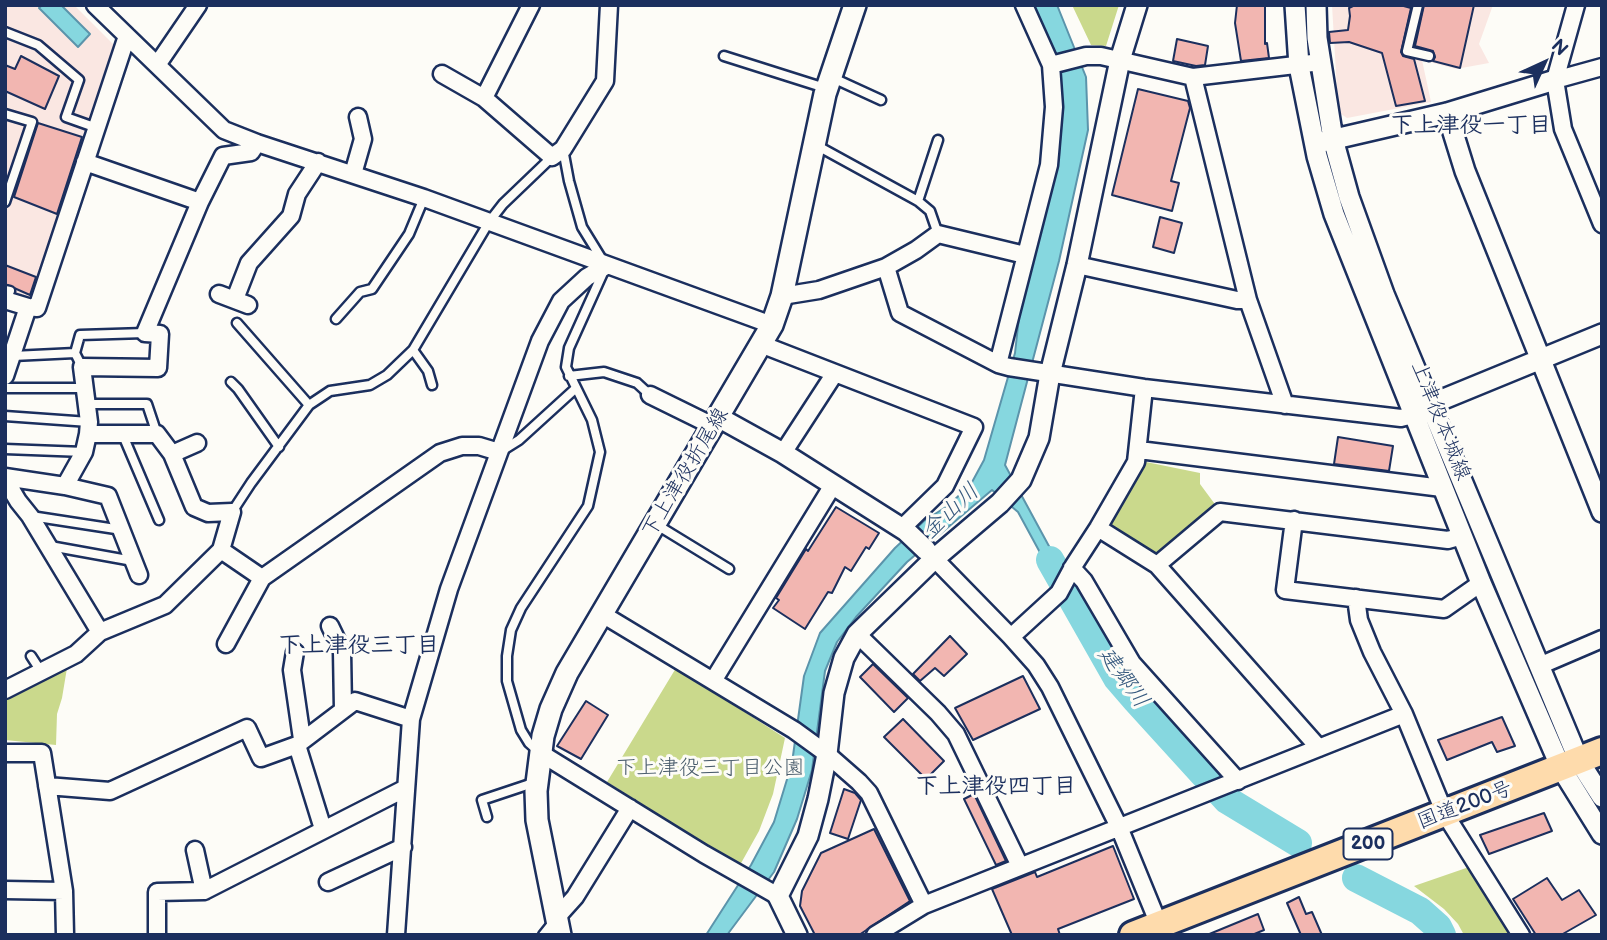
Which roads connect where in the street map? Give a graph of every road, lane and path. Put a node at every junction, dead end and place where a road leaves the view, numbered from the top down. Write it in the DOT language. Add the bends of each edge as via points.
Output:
graph roads {
  1 [pos="95,5"];
  2 [pos="198,5"];
  3 [pos="531,5"];
  4 [pos="855,5"];
  5 [pos="1024,5"];
  6 [pos="1137,5"];
  7 [pos="1295,5"];
  8 [pos="1316,5"];
  9 [pos="1418,5"];
  10 [pos="1576,5"];
  11 [pos="604,7"];
  12 [pos="5,32"];
  13 [pos="127,36"];
  14 [pos="724,56"];
  15 [pos="1429,56"];
  16 [pos="1120,60"];
  17 [pos="1321,62"];
  18 [pos="157,65"];
  19 [pos="1051,65"];
  20 [pos="1299,66"];
  21 [pos="1602,66"];
  22 [pos="442,74"];
  23 [pos="1193,77"];
  24 [pos="1555,80"];
  25 [pos="829,83"];
  26 [pos="484,98"];
  27 [pos="881,100"];
  28 [pos="1447,113"];
  29 [pos="5,114"];
  30 [pos="358,117"];
  31 [pos="97,128"];
  32 [pos="938,140"];
  33 [pos="1324,141"];
  34 [pos="257,143"];
  35 [pos="814,144"];
  36 [pos="557,153"];
  37 [pos="85,162"];
  38 [pos="318,162"];
  39 [pos="353,174"];
  40 [pos="424,198"];
  41 [pos="918,201"];
  42 [pos="5,202"];
  43 [pos="200,202"];
  44 [pos="489,222"];
  45 [pos="1602,224"];
  46 [pos="938,234"];
  47 [pos="1025,255"];
  48 [pos="1077,265"];
  49 [pos="606,266"];
  50 [pos="886,267"];
  51 [pos="7,294"];
  52 [pos="219,294"];
  53 [pos="782,296"];
  54 [pos="1248,300"];
  55 [pos="28,307"];
  56 [pos="336,319"];
  57 [pos="237,323"];
  58 [pos="772,325"];
  59 [pos="145,333"];
  60 [pos="1602,334"];
  61 [pos="762,345"];
  62 [pos="413,350"];
  63 [pos="13,356"];
  64 [pos="78,360"];
  65 [pos="1540,361"];
  66 [pos="1004,365"];
  67 [pos="835,373"];
  68 [pos="1044,374"];
  69 [pos="5,376"];
  70 [pos="569,376"];
  71 [pos="231,382"];
  72 [pos="432,385"];
  73 [pos="5,388"];
  74 [pos="1144,388"];
  75 [pos="575,389"];
  76 [pos="650,395"];
  77 [pos="86,396"];
  78 [pos="309,405"];
  79 [pos="1285,405"];
  80 [pos="1421,410"];
  81 [pos="5,416"];
  82 [pos="715,422"];
  83 [pos="88,428"];
  84 [pos="122,433"];
  85 [pos="157,434"];
  86 [pos="197,443"];
  87 [pos="279,447"];
  88 [pos="5,449"];
  89 [pos="1139,450"];
  90 [pos="84,452"];
  91 [pos="499,452"];
  92 [pos="783,453"];
  93 [pos="172,454"];
  94 [pos="5,478"];
  95 [pos="834,485"];
  96 [pos="65,486"];
  97 [pos="1442,488"];
  98 [pos="12,505"];
  99 [pos="232,512"];
  100 [pos="1602,512"];
  101 [pos="30,516"];
  102 [pos="159,520"];
  103 [pos="1294,520"];
  104 [pos="655,524"];
  105 [pos="1098,528"];
  106 [pos="904,529"];
  107 [pos="122,530"];
  108 [pos="1462,536"];
  109 [pos="47,546"];
  110 [pos="221,550"];
  111 [pos="930,555"];
  112 [pos="1157,565"];
  113 [pos="136,568"];
  114 [pos="729,569"];
  115 [pos="1070,571"];
  116 [pos="262,578"];
  117 [pos="1481,583"];
  118 [pos="1356,598"];
  119 [pos="603,614"];
  120 [pos="330,626"];
  121 [pos="100,632"];
  122 [pos="857,634"];
  123 [pos="1011,637"];
  124 [pos="1602,639"];
  125 [pos="226,644"];
  126 [pos="295,652"];
  127 [pos="31,656"];
  128 [pos="1539,666"];
  129 [pos="42,673"];
  130 [pos="713,681"];
  131 [pos="5,690"];
  132 [pos="343,709"];
  133 [pos="1404,714"];
  134 [pos="411,719"];
  135 [pos="299,742"];
  136 [pos="1319,748"];
  137 [pos="824,751"];
  138 [pos="5,753"];
  139 [pos="542,754"];
  140 [pos="1581,760"];
  141 [pos="536,782"];
  142 [pos="1233,782"];
  143 [pos="47,786"];
  144 [pos="406,788"];
  145 [pos="1602,797"];
  146 [pos="630,808"];
  147 [pos="1445,814"];
  148 [pos="487,817"];
  149 [pos="1119,827"];
  150 [pos="323,829"];
  151 [pos="1602,834"];
  152 [pos="403,847"];
  153 [pos="195,850"];
  154 [pos="1020,866"];
  155 [pos="328,882"];
  156 [pos="5,890"];
  157 [pos="64,891"];
  158 [pos="204,891"];
  159 [pos="772,892"];
  160 [pos="924,905"];
  161 [pos="558,926"];
  162 [pos="1161,930"];
  163 [pos="65,935"];
  164 [pos="157,935"];
  165 [pos="396,935"];
  166 [pos="543,935"];
  167 [pos="797,935"];
  168 [pos="875,935"];
  169 [pos="1133,935"];
  170 [pos="1521,935"];
  1 -- 13 [label="street"];
  2 -- 18 [label="street"];
  3 -- 26 [label="street"];
  4 -- 25 [label="main road, 下上津役折尾線"];
  5 -- 19 [label="street"];
  6 -- 16 [label="street"];
  7 -- 20 [label="street, 上津役本城線"];
  8 -- 17 [label="street, 上津役本城線"];
  9 -- 15 [label="lane" via="1407,51"];
  10 -- 24 [label="street"];
  11 -- 36 [label="street" via="606,81"];
  12 -- 31 [label="lane" via="38,45 79,80 66,117"];
  13 -- 18 [label="street"];
  13 -- 31 [label="street"];
  14 -- 25 [label="lane"];
  16 -- 19 [label="street" via="1086,56"];
  16 -- 23 [label="street"];
  16 -- 48 [label="street"];
  17 -- 20 [label="street"];
  17 -- 33 [label="street, 上津役本城線"];
  18 -- 34 [label="street" via="224,130"];
  19 -- 47 [label="street" via="1054,107 1049,165"];
  20 -- 23 [label="street"];
  20 -- 33 [label="street, 上津役本城線"];
  21 -- 24 [label="street"];
  22 -- 26 [label="street"];
  23 -- 54 [label="street"];
  24 -- 28 [label="street"];
  24 -- 45 [label="street" via="1563,130"];
  25 -- 27 [label="lane"];
  25 -- 35 [label="main road, 下上津役折尾線"];
  26 -- 36 [label="street"];
  28 -- 33 [label="street"];
  28 -- 65 [label="street" via="1465,171"];
  29 -- 42 [label="lane" via="32,122"];
  30 -- 39 [label="street" via="363,139"];
  31 -- 37 [label="street"];
  32 -- 41 [label="lane"];
  33 -- 80 [label="street, 上津役本城線" via="1371,258"];
  34 -- 38 [label="street"];
  34 -- 43 [label="street" via="251,152 222,156"];
  35 -- 41 [label="lane"];
  35 -- 53 [label="main road, 下上津役折尾線"];
  36 -- 44 [label="lane"];
  36 -- 49 [label="lane" via="582,227"];
  37 -- 43 [label="street"];
  37 -- 55 [label="street" via="37,308"];
  38 -- 39 [label="street"];
  38 -- 52 [label="street" via="297,194 291,216 249,262 242,302"];
  39 -- 40 [label="street"];
  40 -- 44 [label="street"];
  40 -- 56 [label="lane" via="409,234 372,289 360,292"];
  41 -- 46 [label="lane" via="930,211"];
  43 -- 59 [label="street"];
  44 -- 49 [label="street"];
  44 -- 62 [label="lane"];
  46 -- 47 [label="street"];
  46 -- 50 [label="street"];
  47 -- 66 [label="street"];
  48 -- 54 [label="street"];
  48 -- 68 [label="street"];
  49 -- 58 [label="street"];
  49 -- 70 [label="lane" via="569,348"];
  49 -- 91 [label="street" via="561,301 540,341"];
  50 -- 53 [label="street" via="819,290"];
  50 -- 66 [label="street" via="900,313"];
  51 -- 55 [label="street"];
  53 -- 58 [label="main road, 下上津役折尾線"];
  54 -- 79 [label="street"];
  55 -- 63 [label="street"];
  57 -- 78 [label="lane"];
  58 -- 61 [label="main road, 下上津役折尾線"];
  59 -- 64 [label="lane" via="80,335"];
  59 -- 64 [label="street" via="160,334 158,368"];
  60 -- 65 [label="street"];
  61 -- 67 [label="street"];
  61 -- 82 [label="main road, 下上津役折尾線"];
  62 -- 72 [label="lane"];
  62 -- 78 [label="lane" via="370,385 330,391"];
  63 -- 64 [label="lane"];
  63 -- 69 [label="street"];
  64 -- 77 [label="street"];
  65 -- 80 [label="street"];
  65 -- 100 [label="street"];
  66 -- 68 [label="street"];
  67 -- 92 [label="street"];
  67 -- 106 [label="street" via="974,427 945,486"];
  68 -- 74 [label="street"];
  68 -- 111 [label="street" via="1039,438 1021,480 1000,503"];
  70 -- 75 [label="lane"];
  70 -- 76 [label="lane" via="604,372 637,383"];
  71 -- 87 [label="lane"];
  73 -- 77 [label="lane"];
  74 -- 79 [label="street"];
  74 -- 89 [label="street"];
  75 -- 91 [label="lane" via="519,440"];
  75 -- 139 [label="lane" via="592,420 600,452 588,506 522,608 511,630 507,656 507,681 521,730"];
  76 -- 82 [label="street"];
  77 -- 83 [label="street"];
  77 -- 85 [label="lane" via="147,404"];
  78 -- 87 [label="lane"];
  79 -- 80 [label="street" via="1401,418"];
  80 -- 97 [label="street, 上津役本城線"];
  80 -- 128 [label="street, 上津役本城線"];
  81 -- 83 [label="lane"];
  82 -- 92 [label="street"];
  82 -- 104 [label="main road, 下上津役折尾線"];
  83 -- 84 [label="street"];
  83 -- 90 [label="street"];
  84 -- 85 [label="street"];
  84 -- 102 [label="lane"];
  85 -- 93 [label="street"];
  86 -- 93 [label="street"];
  87 -- 99 [label="lane"];
  88 -- 90 [label="lane"];
  89 -- 97 [label="street"];
  89 -- 105 [label="street"];
  90 -- 96 [label="street"];
  91 -- 116 [label="street" via="462,446 440,453"];
  91 -- 134 [label="street" via="449,589"];
  92 -- 95 [label="street"];
  93 -- 99 [label="street" via="194,507 208,513"];
  94 -- 96 [label="street"];
  94 -- 98 [label="street"];
  95 -- 106 [label="street"];
  95 -- 130 [label="street"];
  96 -- 107 [label="street" via="108,496"];
  97 -- 108 [label="street, 上津役本城線"];
  98 -- 101 [label="street"];
  99 -- 110 [label="street"];
  101 -- 107 [label="lane"];
  101 -- 109 [label="street"];
  103 -- 108 [label="street" via="1448,540"];
  103 -- 112 [label="street" via="1220,512"];
  103 -- 118 [label="street" via="1284,590"];
  104 -- 114 [label="lane"];
  104 -- 119 [label="main road, 下上津役折尾線"];
  105 -- 112 [label="street"];
  105 -- 115 [label="street"];
  106 -- 111 [label="street"];
  107 -- 113 [label="street"];
  108 -- 117 [label="street, 上津役本城線"];
  109 -- 113 [label="lane"];
  109 -- 121 [label="street"];
  110 -- 116 [label="street"];
  110 -- 121 [label="street" via="165,605"];
  111 -- 122 [label="street"];
  111 -- 123 [label="street"];
  112 -- 136 [label="street"];
  115 -- 123 [label="street" via="1059,593"];
  115 -- 142 [label="street" via="1083,581 1132,663"];
  116 -- 125 [label="street"];
  117 -- 118 [label="street" via="1444,609"];
  117 -- 140 [label="street, 上津役本城線"];
  118 -- 133 [label="street" via="1372,652"];
  119 -- 130 [label="street"];
  119 -- 139 [label="main road, 下上津役折尾線" via="562,683"];
  120 -- 132 [label="street" via="342,651"];
  121 -- 129 [label="street" via="76,654"];
  122 -- 137 [label="street" via="834,693"];
  122 -- 154 [label="street" via="956,734"];
  123 -- 149 [label="street" via="1050,687"];
  124 -- 128 [label="street"];
  126 -- 135 [label="street" via="292,670"];
  127 -- 129 [label="lane"];
  128 -- 140 [label="street, 上津役本城線"];
  129 -- 131 [label="street"];
  130 -- 137 [label="street"];
  132 -- 134 [label="street" via="355,701"];
  132 -- 135 [label="street"];
  133 -- 136 [label="street"];
  133 -- 147 [label="street"];
  134 -- 144 [label="street"];
  135 -- 143 [label="street" via="261,758 247,728 110,791"];
  135 -- 150 [label="street"];
  136 -- 142 [label="street"];
  137 -- 159 [label="street" via="808,836"];
  137 -- 160 [label="street" via="869,793"];
  138 -- 143 [label="street" via="42,753"];
  139 -- 141 [label="main road, 下上津役折尾線"];
  139 -- 146 [label="street"];
  140 -- 145 [label="street, 上津役本城線"];
  140 -- 147 [label="highway, 国道200号 / 200"];
  140 -- 151 [label="street, 上津役本城線"];
  141 -- 148 [label="lane" via="481,797"];
  141 -- 161 [label="main road, 下上津役折尾線" via="537,820"];
  142 -- 149 [label="street"];
  143 -- 157 [label="street"];
  144 -- 150 [label="street"];
  144 -- 152 [label="street"];
  146 -- 159 [label="street"];
  146 -- 161 [label="street"];
  147 -- 162 [label="highway, 国道200号 / 200"];
  147 -- 170 [label="street"];
  149 -- 154 [label="street"];
  149 -- 162 [label="street"];
  150 -- 158 [label="street"];
  152 -- 155 [label="street"];
  152 -- 165 [label="street"];
  153 -- 158 [label="street"];
  154 -- 160 [label="street"];
  156 -- 157 [label="street"];
  157 -- 163 [label="street"];
  158 -- 164 [label="street" via="157,892"];
  159 -- 167 [label="street"];
  160 -- 168 [label="street"];
  161 -- 166 [label="lane"];
  162 -- 169 [label="highway, 国道200号 / 200"];
}
